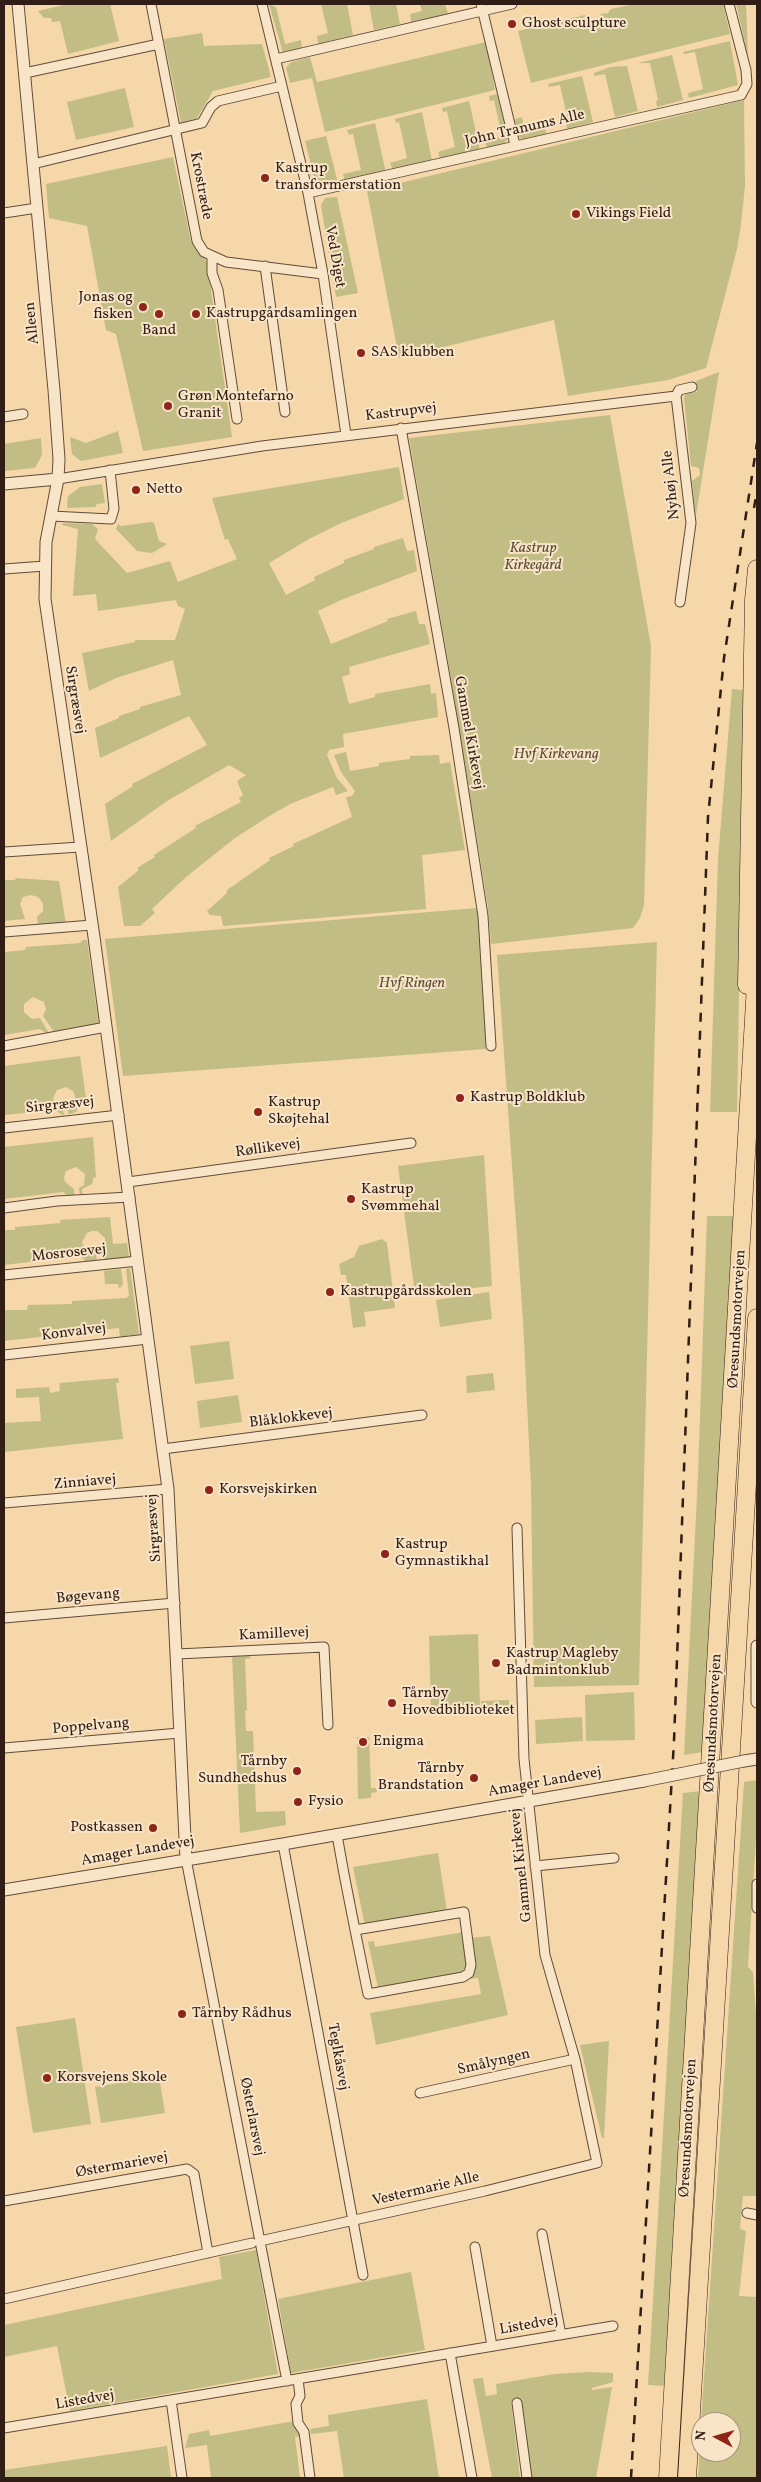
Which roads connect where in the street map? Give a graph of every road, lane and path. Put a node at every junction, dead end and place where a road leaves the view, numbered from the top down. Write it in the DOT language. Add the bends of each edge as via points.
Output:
graph roads {
  1 [pos="18,4"];
  2 [pos="151,4"];
  3 [pos="262,4"];
  4 [pos="512,4"];
  5 [pos="729,4"];
  6 [pos="482,7"];
  7 [pos="159,44"];
  8 [pos="276,60"];
  9 [pos="25,73"];
  10 [pos="282,86"];
  11 [pos="175,129"];
  12 [pos="514,145"];
  13 [pos="33,164"];
  14 [pos="308,193"];
  15 [pos="37,208"];
  16 [pos="4,213"];
  17 [pos="212,257"];
  18 [pos="265,266"];
  19 [pos="324,274"];
  20 [pos="692,387"];
  21 [pos="676,396"];
  22 [pos="285,412"];
  23 [pos="23,414"];
  24 [pos="4,417"];
  25 [pos="237,419"];
  26 [pos="401,428"];
  27 [pos="346,435"];
  28 [pos="110,470"];
  29 [pos="58,479"];
  30 [pos="4,484"];
  31 [pos="51,516"];
  32 [pos="45,566"];
  33 [pos="4,569"];
  34 [pos="757,569"];
  35 [pos="680,602"];
  36 [pos="80,847"];
  37 [pos="4,852"];
  38 [pos="92,925"];
  39 [pos="4,932"];
  40 [pos="757,968"];
  41 [pos="106,1028"];
  42 [pos="4,1046"];
  43 [pos="491,1046"];
  44 [pos="119,1115"];
  45 [pos="748,1126"];
  46 [pos="4,1128"];
  47 [pos="411,1143"];
  48 [pos="128,1182"];
  49 [pos="130,1196"];
  50 [pos="4,1208"];
  51 [pos="138,1261"];
  52 [pos="4,1276"];
  53 [pos="757,1318"];
  54 [pos="148,1339"];
  55 [pos="4,1355"];
  56 [pos="422,1415"];
  57 [pos="164,1449"];
  58 [pos="168,1489"];
  59 [pos="4,1503"];
  60 [pos="517,1528"];
  61 [pos="175,1603"];
  62 [pos="4,1618"];
  63 [pos="757,1646"];
  64 [pos="177,1654"];
  65 [pos="757,1702"];
  66 [pos="328,1724"];
  67 [pos="180,1733"];
  68 [pos="4,1748"];
  69 [pos="757,1759"];
  70 [pos="529,1801"];
  71 [pos="337,1835"];
  72 [pos="283,1844"];
  73 [pos="614,1858"];
  74 [pos="186,1859"];
  75 [pos="535,1866"];
  76 [pos="757,1884"];
  77 [pos="4,1890"];
  78 [pos="757,1908"];
  79 [pos="355,1930"];
  80 [pos="575,2059"];
  81 [pos="420,2093"];
  82 [pos="597,2163"];
  83 [pos="4,2201"];
  84 [pos="747,2213"];
  85 [pos="757,2215"];
  86 [pos="353,2220"];
  87 [pos="542,2234"];
  88 [pos="256,2242"];
  89 [pos="475,2247"];
  90 [pos="208,2253"];
  91 [pos="363,2275"];
  92 [pos="4,2299"];
  93 [pos="613,2326"];
  94 [pos="561,2335"];
  95 [pos="492,2346"];
  96 [pos="450,2353"];
  97 [pos="298,2379"];
  98 [pos="287,2381"];
  99 [pos="171,2400"];
  100 [pos="517,2403"];
  101 [pos="4,2428"];
  102 [pos="182,2478"];
  103 [pos="310,2478"];
  104 [pos="472,2478"];
  105 [pos="526,2478"];
  106 [pos="668,2478"];
  107 [pos="687,2478"];
  1 -- 9 [label="street, Alleen"];
  2 -- 7 [label="street, Krostræde"];
  3 -- 8 [label="street, Ved Diget"];
  4 -- 6 [label="street"];
  5 -- 12 [label="street, John Tranums Alle" via="746,70 746,89 741,95"];
  6 -- 8 [label="street"];
  6 -- 12 [label="street"];
  7 -- 9 [label="street"];
  7 -- 11 [label="street, Krostræde"];
  8 -- 10 [label="street, Ved Diget"];
  9 -- 13 [label="street, Alleen"];
  10 -- 11 [label="street" via="218,101 210,107 202,123"];
  10 -- 14 [label="street, Ved Diget"];
  11 -- 13 [label="street"];
  11 -- 17 [label="street, Krostræde" via="198,241 204,252"];
  12 -- 14 [label="street, John Tranums Alle"];
  13 -- 15 [label="street, Alleen"];
  14 -- 19 [label="street, Ved Diget"];
  15 -- 16 [label="street"];
  15 -- 29 [label="street, Alleen" via="55,396"];
  17 -- 18 [label="street" via="226,262"];
  17 -- 25 [label="street"];
  18 -- 19 [label="street"];
  18 -- 22 [label="street"];
  19 -- 27 [label="street, Ved Diget"];
  20 -- 21 [label="street, Kastrupvej" via="679,390"];
  21 -- 26 [label="street, Kastrupvej"];
  21 -- 35 [label="street, Nyhøj Alle" via="690,523"];
  23 -- 24 [label="street"];
  26 -- 27 [label="street, Kastrupvej"];
  26 -- 43 [label="street, Gammel Kirkevej" via="454,728 483,916"];
  27 -- 28 [label="street, Kastrupvej"];
  28 -- 29 [label="street, Kastrupvej"];
  28 -- 31 [label="street" via="114,509 111,520"];
  29 -- 30 [label="street, Kastrupvej"];
  29 -- 31 [label="street, Sirgræsvej"];
  31 -- 32 [label="street, Sirgræsvej"];
  32 -- 33 [label="street"];
  32 -- 36 [label="street, Sirgræsvej" via="46,605"];
  34 -- 45 [label="highway" via="745,1071"];
  36 -- 37 [label="street"];
  36 -- 38 [label="street, Sirgræsvej"];
  38 -- 39 [label="street"];
  38 -- 41 [label="street, Sirgræsvej"];
  40 -- 45 [label="highway, Øresundsmotorvejen"];
  41 -- 42 [label="street"];
  41 -- 44 [label="street, Sirgræsvej"];
  44 -- 46 [label="street, Sirgræsvej"];
  44 -- 48 [label="street, Sirgræsvej"];
  45 -- 106 [label="highway, Øresundsmotorvejen"];
  47 -- 48 [label="street, Røllikevej"];
  48 -- 49 [label="street, Sirgræsvej"];
  49 -- 50 [label="street"];
  49 -- 51 [label="street, Sirgræsvej"];
  51 -- 52 [label="street, Mosrosevej"];
  51 -- 54 [label="street, Sirgræsvej"];
  53 -- 107 [label="highway, Øresundsmotorvejen"];
  54 -- 55 [label="street, Konvalvej"];
  54 -- 57 [label="street, Sirgræsvej"];
  56 -- 57 [label="street, Blåklokkevej"];
  57 -- 58 [label="street, Sirgræsvej"];
  58 -- 59 [label="street, Zinniavej"];
  58 -- 61 [label="street, Sirgræsvej"];
  60 -- 70 [label="street, Gammel Kirkevej" via="524,1759"];
  61 -- 62 [label="street, Bøgevang"];
  61 -- 64 [label="street, Sirgræsvej"];
  63 -- 65 [label="street"];
  64 -- 66 [label="street, Kamillevej" via="324,1646"];
  64 -- 67 [label="street, Sirgræsvej"];
  67 -- 68 [label="street, Poppelvang"];
  67 -- 74 [label="street, Sirgræsvej"];
  69 -- 70 [label="street, Amager Landevej, bridge"];
  70 -- 71 [label="street, Amager Landevej"];
  70 -- 75 [label="street, Gammel Kirkevej"];
  71 -- 72 [label="street, Amager Landevej"];
  71 -- 79 [label="street"];
  72 -- 74 [label="street, Amager Landevej"];
  72 -- 86 [label="street, Teglkåsvej"];
  73 -- 75 [label="street"];
  74 -- 77 [label="street, Amager Landevej"];
  74 -- 88 [label="street, Østerlarsvej"];
  75 -- 80 [label="street, Gammel Kirkevej" via="544,1955"];
  76 -- 78 [label="street"];
  79 -- 79 [label="street" via="464,1912 472,1965 463,1977 368,1994"];
  80 -- 81 [label="street, Smålyngen"];
  80 -- 82 [label="street, Gammel Kirkevej"];
  82 -- 86 [label="street, Vestermarie Alle"];
  83 -- 90 [label="street, Østermarievej" via="187,2169 194,2174"];
  84 -- 85 [label="street"];
  86 -- 88 [label="street, Vestermarie Alle"];
  86 -- 91 [label="street, Teglkåsvej"];
  87 -- 94 [label="street"];
  88 -- 90 [label="street, Vestermarie Alle"];
  88 -- 98 [label="street, Østerlarsvej"];
  89 -- 95 [label="street"];
  90 -- 92 [label="street, Vestermarie Alle"];
  93 -- 94 [label="street, Listedvej"];
  94 -- 95 [label="street, Listedvej"];
  95 -- 96 [label="street, Listedvej"];
  96 -- 97 [label="street, Listedvej"];
  96 -- 104 [label="street"];
  97 -- 98 [label="street, Listedvej"];
  97 -- 103 [label="street" via="298,2424 304,2432"];
  98 -- 99 [label="street, Listedvej"];
  99 -- 101 [label="street, Listedvej"];
  99 -- 102 [label="street"];
  100 -- 105 [label="street"];
}
